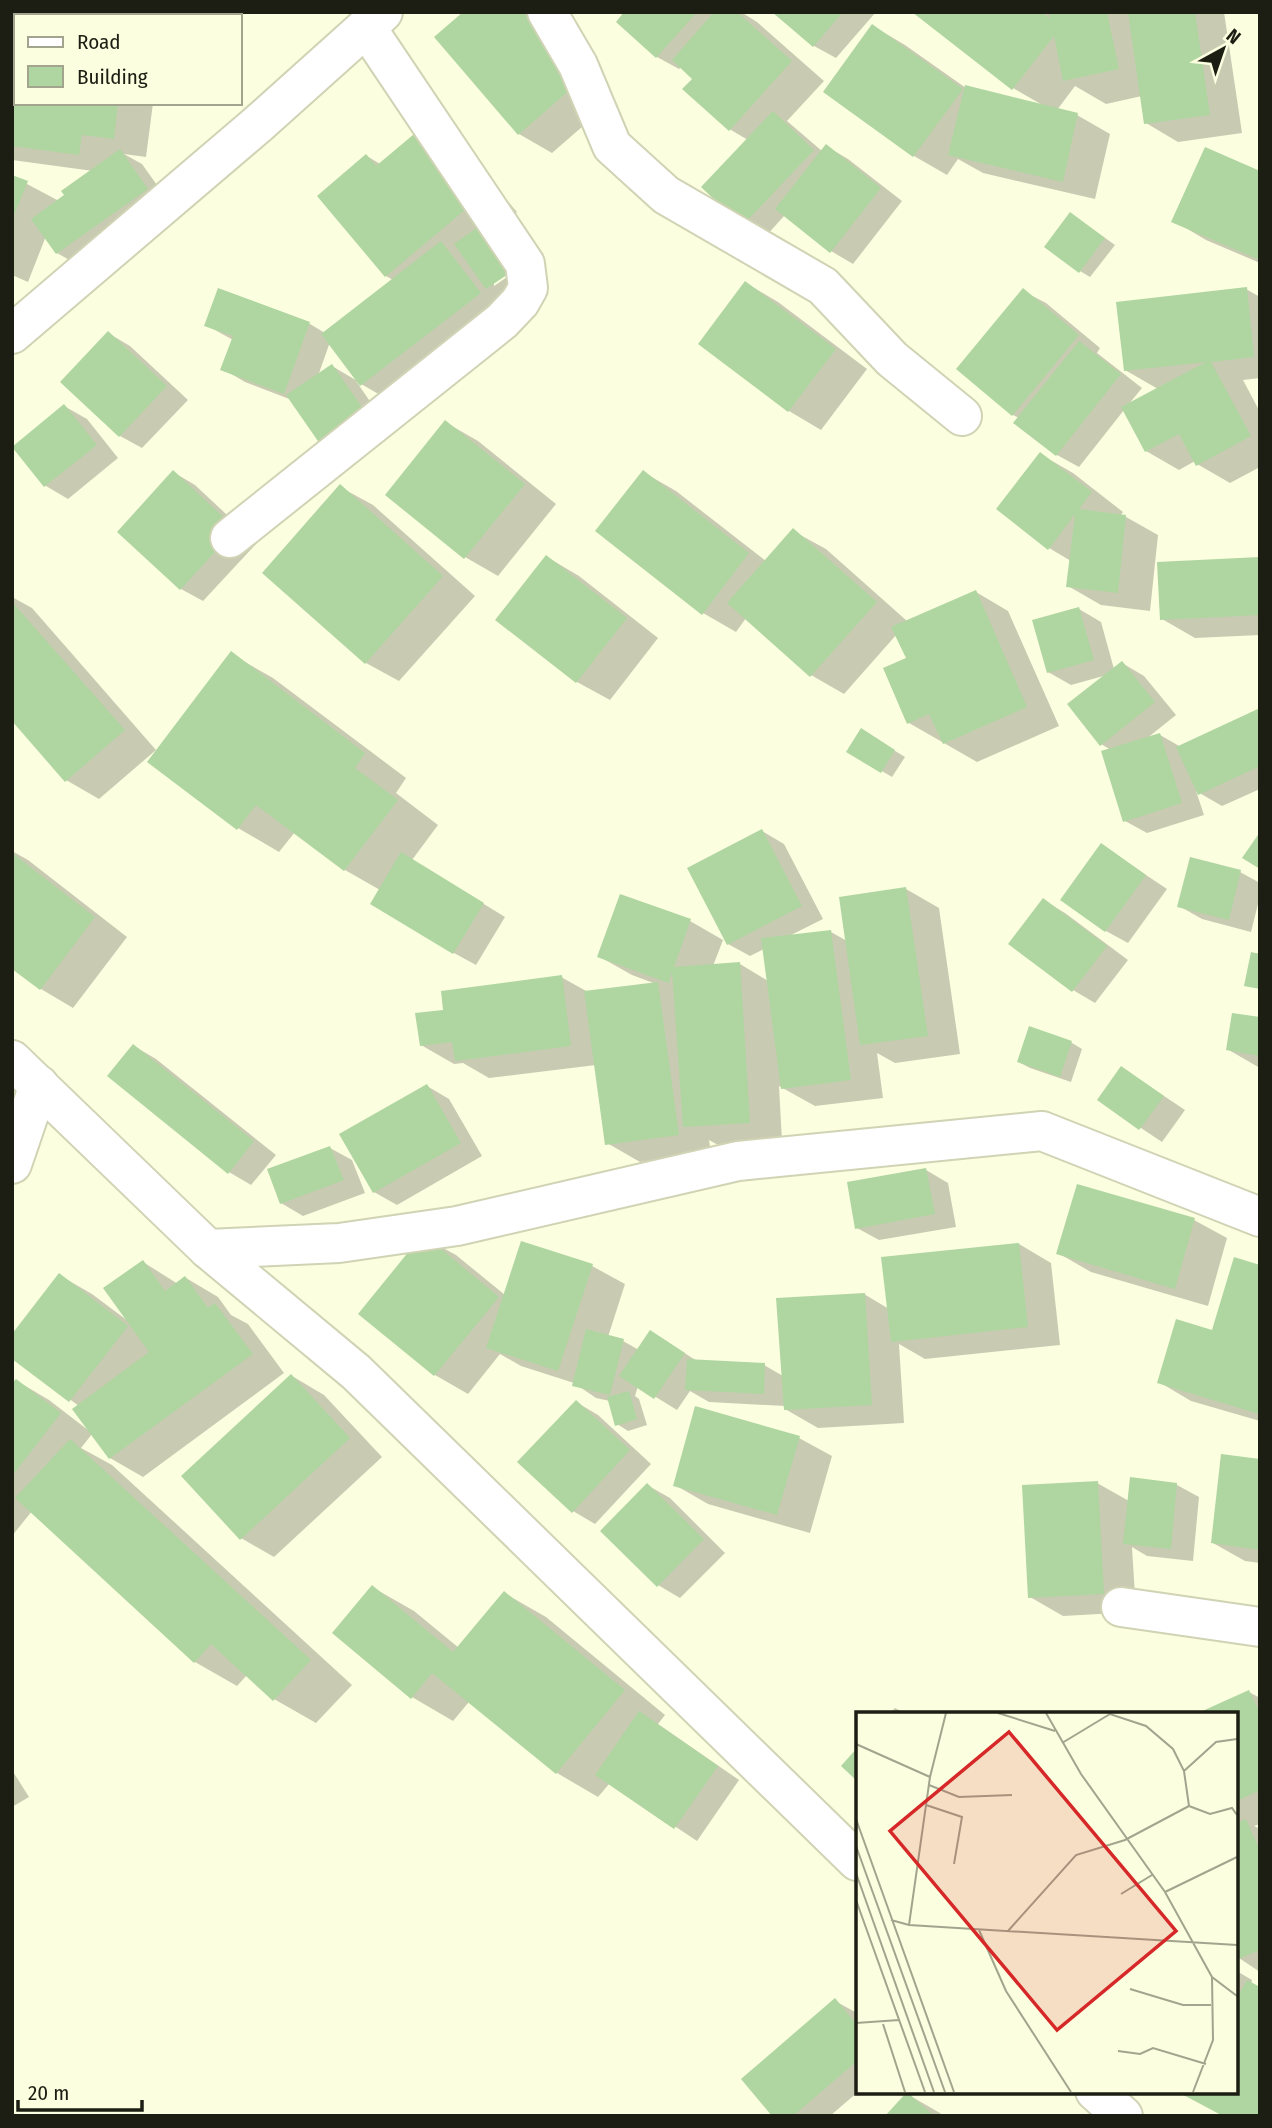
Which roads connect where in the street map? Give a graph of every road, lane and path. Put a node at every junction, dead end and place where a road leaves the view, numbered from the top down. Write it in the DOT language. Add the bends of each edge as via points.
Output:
graph roads {
  1 [pos="547,12"];
  2 [pos="375,20"];
  3 [pos="12,334"];
  4 [pos="962,416"];
  5 [pos="230,538"];
  6 [pos="25,1072"];
  7 [pos="12,1164"];
  8 [pos="1260,1217"];
  9 [pos="208,1248"];
  10 [pos="1121,1607"];
  11 [pos="1260,1627"];
  12 [pos="856,1860"];
  13 [pos="1097,2093"];
  14 [pos="1124,2116"];
  1 -- 4 [label="street" via="578,65 612,146 666,195 823,286 892,359"];
  2 -- 3 [label="street"];
  2 -- 5 [label="street" via="525,264 528,288 502,320"];
  6 -- 7 [label="street"];
  6 -- 9 [label="street"];
  8 -- 9 [label="street" via="1042,1131 738,1161 457,1226 339,1243"];
  9 -- 12 [label="street" via="356,1372"];
  10 -- 11 [label="street"];
  13 -- 14 [label="street"];
}
